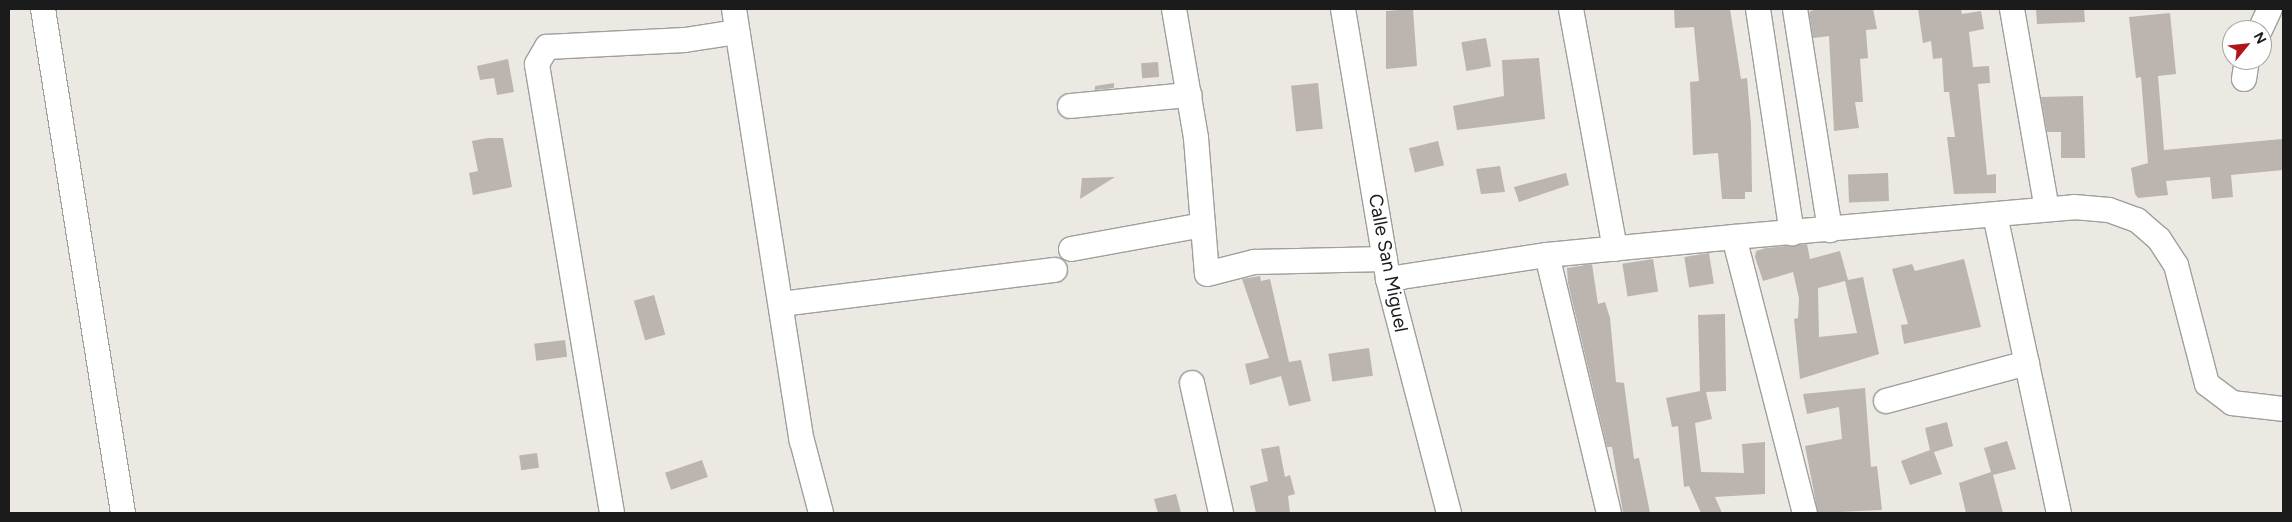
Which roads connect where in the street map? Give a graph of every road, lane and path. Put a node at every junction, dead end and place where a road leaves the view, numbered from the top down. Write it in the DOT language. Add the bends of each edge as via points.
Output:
graph roads {
  1 [pos="43,9"];
  2 [pos="734,9"];
  3 [pos="1174,9"];
  4 [pos="1344,9"];
  5 [pos="1571,9"];
  6 [pos="1758,9"];
  7 [pos="1795,9"];
  8 [pos="2012,9"];
  9 [pos="737,32"];
  10 [pos="1189,95"];
  11 [pos="1070,106"];
  12 [pos="2046,209"];
  13 [pos="1995,214"];
  14 [pos="1203,225"];
  15 [pos="1830,230"];
  16 [pos="1792,233"];
  17 [pos="1734,237"];
  18 [pos="1071,249"];
  19 [pos="1615,249"];
  20 [pos="1547,255"];
  21 [pos="1386,269"];
  22 [pos="1055,270"];
  23 [pos="781,304"];
  24 [pos="2027,364"];
  25 [pos="1192,383"];
  26 [pos="1886,401"];
  27 [pos="2283,409"];
  28 [pos="123,513"];
  29 [pos="612,513"];
  30 [pos="821,513"];
  31 [pos="1221,513"];
  32 [pos="1449,513"];
  33 [pos="1609,513"];
  34 [pos="1804,513"];
  35 [pos="2059,513"];
  1 -- 28 [label="street"];
  2 -- 9 [label="street"];
  3 -- 10 [label="street"];
  4 -- 21 [label="street, Calle San Miguel"];
  5 -- 19 [label="street"];
  6 -- 16 [label="street"];
  7 -- 15 [label="street"];
  8 -- 12 [label="street"];
  9 -- 23 [label="street"];
  9 -- 29 [label="street" via="685,40 547,47 537,64"];
  10 -- 11 [label="street"];
  10 -- 14 [label="street"];
  12 -- 13 [label="street"];
  12 -- 27 [label="street" via="2109,210 2137,220 2159,239 2176,266 2207,384 2232,403"];
  13 -- 15 [label="street"];
  13 -- 24 [label="street"];
  14 -- 18 [label="street"];
  14 -- 21 [label="street" via="1207,274 1254,262"];
  15 -- 16 [label="street"];
  16 -- 17 [label="street"];
  17 -- 19 [label="street"];
  17 -- 34 [label="street"];
  19 -- 20 [label="street"];
  20 -- 21 [label="street"];
  20 -- 33 [label="street"];
  21 -- 32 [label="street, Calle San Miguel"];
  22 -- 23 [label="street"];
  23 -- 30 [label="street" via="802,441"];
  24 -- 26 [label="street"];
  24 -- 35 [label="street"];
  25 -- 31 [label="street"];
}
